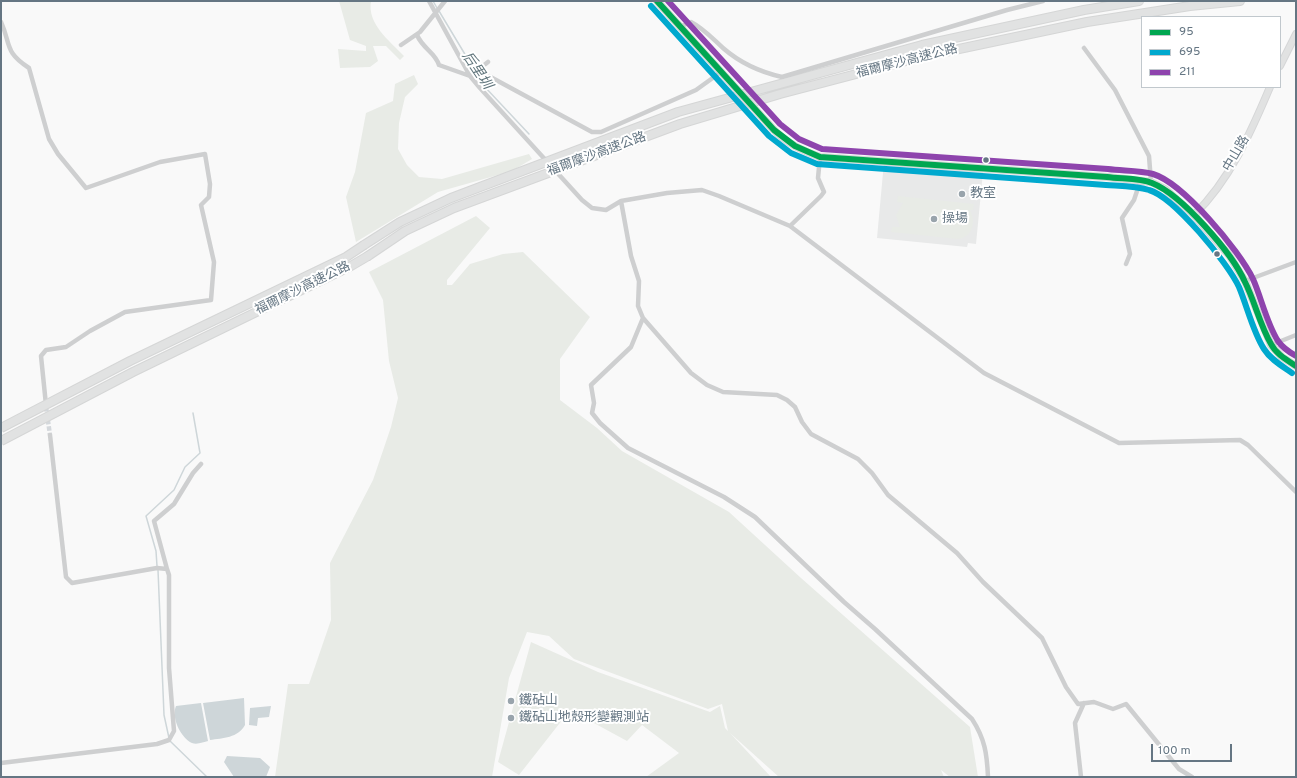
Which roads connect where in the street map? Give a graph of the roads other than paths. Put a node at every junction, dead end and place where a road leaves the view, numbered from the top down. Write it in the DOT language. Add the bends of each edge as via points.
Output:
graph roads {
  1 [pos="429,1"];
  2 [pos="444,1"];
  3 [pos="657,1"];
  4 [pos="1043,1"];
  5 [pos="1140,1"];
  6 [pos="1240,1"];
  7 [pos="434,13"];
  8 [pos="1,22"];
  9 [pos="679,26"];
  10 [pos="1296,34"];
  11 [pos="417,35"];
  12 [pos="401,45"];
  13 [pos="1084,48"];
  14 [pos="488,62"];
  15 [pos="1281,64"];
  16 [pos="721,72"];
  17 [pos="470,76"];
  18 [pos="1270,88"];
  19 [pos="820,157"];
  20 [pos="1140,182"];
  21 [pos="1151,182"];
  22 [pos="622,201"];
  23 [pos="1194,215"];
  24 [pos="790,226"];
  25 [pos="1296,262"];
  26 [pos="1126,264"];
  27 [pos="1246,281"];
  28 [pos="643,318"];
  29 [pos="1296,335"];
  30 [pos="1271,345"];
  31 [pos="1296,366"];
  32 [pos="46,407"];
  33 [pos="1,428"];
  34 [pos="50,435"];
  35 [pos="1,441"];
  36 [pos="201,464"];
  37 [pos="1296,492"];
  38 [pos="167,570"];
  39 [pos="1084,703"];
  40 [pos="1,763"];
  41 [pos="988,777"];
  42 [pos="1081,777"];
  43 [pos="1192,777"];
  1 -- 7 [label="street"];
  2 -- 7 [label="street"];
  3 -- 9 [label="street"];
  4 -- 9 [label="street" via="782,76 770,74 744,62 724,49 698,25 691,22"];
  5 -- 33 [label="highway, 福爾摩沙高速公路, bridge" via="1084,10 922,45 670,115 445,201 400,222 346,257 130,361"];
  6 -- 35 [label="highway, 福爾摩沙高速公路, bridge" via="1087,22 921,57 780,94 680,124 454,208 405,231 351,266 133,372"];
  7 -- 11 [label="street"];
  7 -- 17 [label="street"];
  8 -- 32 [label="street" via="8,48 29,68 49,139 86,188 160,162 205,154 210,184 209,196 201,205 214,262 211,300 125,312 66,347 46,350 41,356"];
  9 -- 16 [label="street"];
  10 -- 15 [label="street"];
  11 -- 12 [label="street"];
  11 -- 17 [label="street" via="421,45 437,58 439,65"];
  13 -- 21 [label="street" via="1114,90 1149,156"];
  14 -- 17 [label="street"];
  16 -- 17 [label="street" via="696,90 601,132 592,132 485,74"];
  16 -- 19 [label="street, bridge" via="785,141 797,149"];
  17 -- 22 [label="street" via="531,146 592,208 606,210"];
  18 -- 23 [label="street, 中山路" via="1244,145 1207,203"];
  19 -- 20 [label="street" via="1107,176"];
  19 -- 24 [label="street" via="818,178 824,192"];
  20 -- 21 [label="street"];
  20 -- 26 [label="street" via="1134,200 1122,218 1130,254"];
  21 -- 23 [label="street" via="1165,189"];
  22 -- 24 [label="street" via="702,190"];
  22 -- 28 [label="street" via="631,256 639,282 638,306"];
  23 -- 27 [label="street" via="1229,255"];
  24 -- 37 [label="street" via="984,373 1119,443 1240,440"];
  25 -- 27 [label="street"];
  27 -- 30 [label="street"];
  28 -- 39 [label="street" via="691,373 707,385 723,392 776,396 787,400 795,407 811,434 858,459 888,495 957,553 983,582 1042,638 1066,687 1078,704"];
  28 -- 41 [label="street" via="631,347 591,385 594,403 592,413 628,448 724,497 755,517 972,719 981,733 985,746"];
  29 -- 30 [label="street"];
  30 -- 31 [label="street" via="1282,357"];
  34 -- 38 [label="street" via="66,577 69,581 72,583 157,568"];
  36 -- 38 [label="street" via="174,504 154,521"];
  38 -- 40 [label="street" via="169,668 174,731 169,740 157,744"];
  39 -- 42 [label="street" via="1075,723"];
  39 -- 43 [label="street" via="1094,702 1113,709 1126,704 1179,769"];
}
